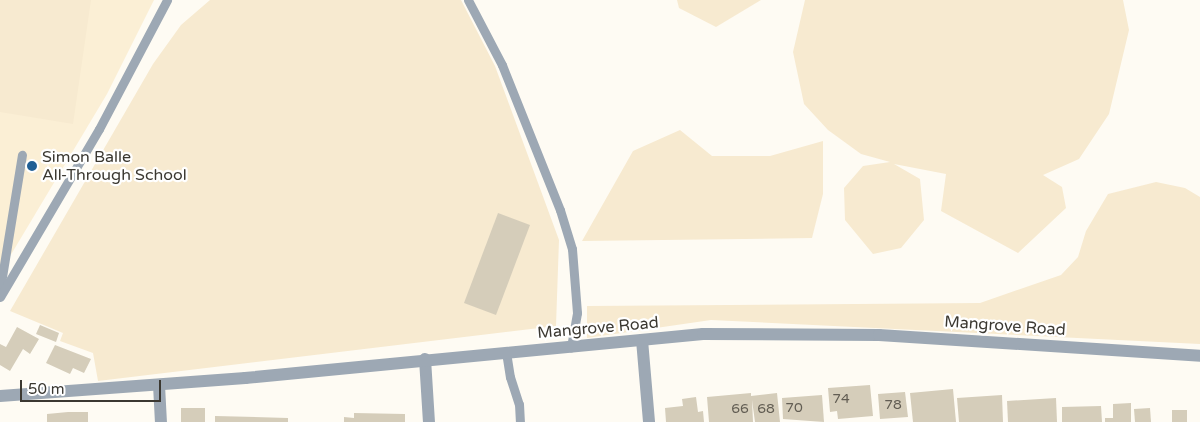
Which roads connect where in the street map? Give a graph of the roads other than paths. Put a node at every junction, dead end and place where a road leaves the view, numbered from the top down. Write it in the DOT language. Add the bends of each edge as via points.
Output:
graph roads {
  1 [pos="167,0"];
  2 [pos="468,0"];
  3 [pos="22,155"];
  4 [pos="0,290"];
  5 [pos="0,297"];
  6 [pos="642,340"];
  7 [pos="571,347"];
  8 [pos="506,352"];
  9 [pos="1200,356"];
  10 [pos="425,359"];
  11 [pos="159,385"];
  12 [pos="0,396"];
  13 [pos="162,422"];
  14 [pos="429,422"];
  15 [pos="520,422"];
  16 [pos="649,422"];
  1 -- 5 [label="lane" via="99,129"];
  2 -- 7 [label="lane" via="502,65 560,210 572,249 577,313"];
  3 -- 4 [label="lane"];
  6 -- 7 [label="street, Mangrove Road"];
  6 -- 9 [label="street, Mangrove Road" via="703,334 822,334"];
  6 -- 16 [label="street"];
  7 -- 8 [label="street, Mangrove Road"];
  8 -- 10 [label="street, Mangrove Road"];
  8 -- 15 [label="lane" via="519,404"];
  10 -- 11 [label="street, Mangrove Road"];
  10 -- 14 [label="street"];
  11 -- 12 [label="street, Mangrove Road"];
  11 -- 13 [label="street"];
}
